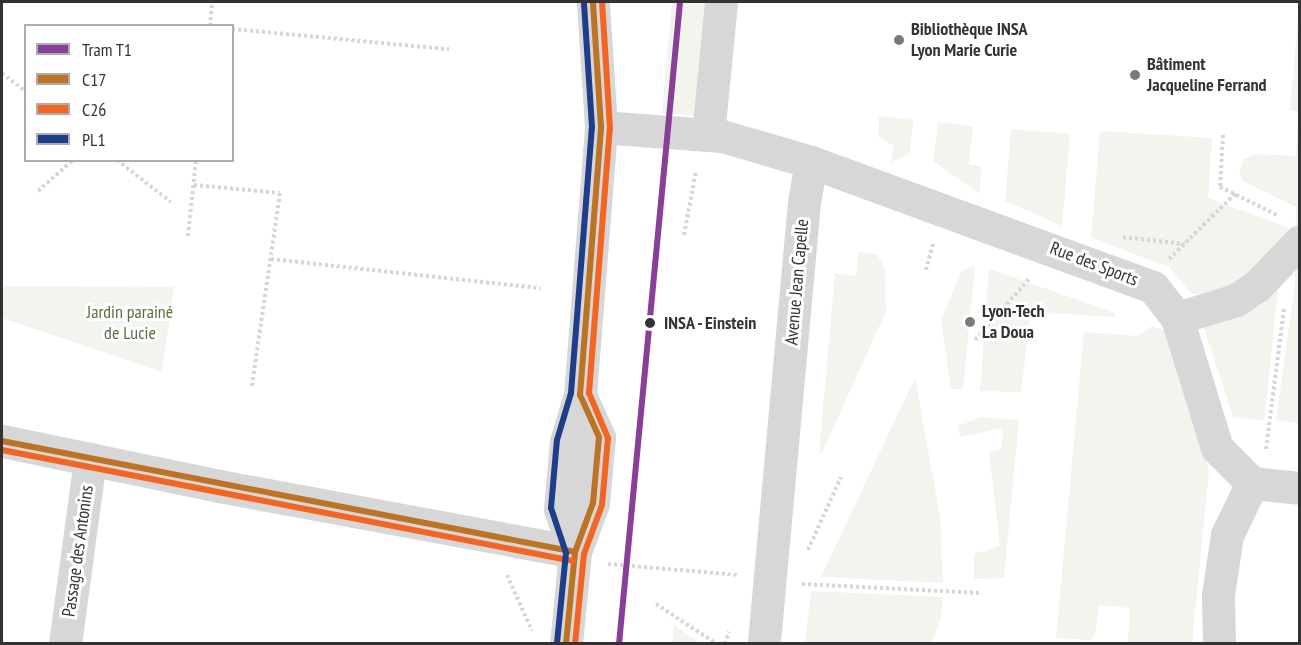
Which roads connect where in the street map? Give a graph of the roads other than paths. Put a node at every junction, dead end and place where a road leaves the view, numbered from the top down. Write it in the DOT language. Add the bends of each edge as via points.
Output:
graph roads {
  1 [pos="593,2"];
  2 [pos="721,2"];
  3 [pos="601,127"];
  4 [pos="708,135"];
  5 [pos="811,162"];
  6 [pos="1294,231"];
  7 [pos="1177,318"];
  8 [pos="2,441"];
  9 [pos="90,459"];
  10 [pos="1251,483"];
  11 [pos="1299,488"];
  12 [pos="575,552"];
  13 [pos="65,644"];
  14 [pos="567,644"];
  15 [pos="764,644"];
  16 [pos="1219,644"];
  1 -- 3 [label="street"];
  2 -- 4 [label="street"];
  3 -- 4 [label="street"];
  3 -- 12 [label="street" via="580,395 566,442 560,509"];
  4 -- 5 [label="street"];
  5 -- 7 [label="street, Rue des Sports" via="1138,280 1164,297"];
  5 -- 15 [label="street, Avenue Jean Capelle" via="804,202"];
  6 -- 7 [label="street" via="1257,286 1236,300"];
  7 -- 10 [label="street, Rue des Sports" via="1217,448"];
  8 -- 9 [label="street"];
  9 -- 12 [label="street"];
  9 -- 13 [label="street, Passage des Antonins"];
  10 -- 11 [label="street"];
  10 -- 16 [label="street" via="1227,534 1218,595"];
  12 -- 14 [label="street"];
}
